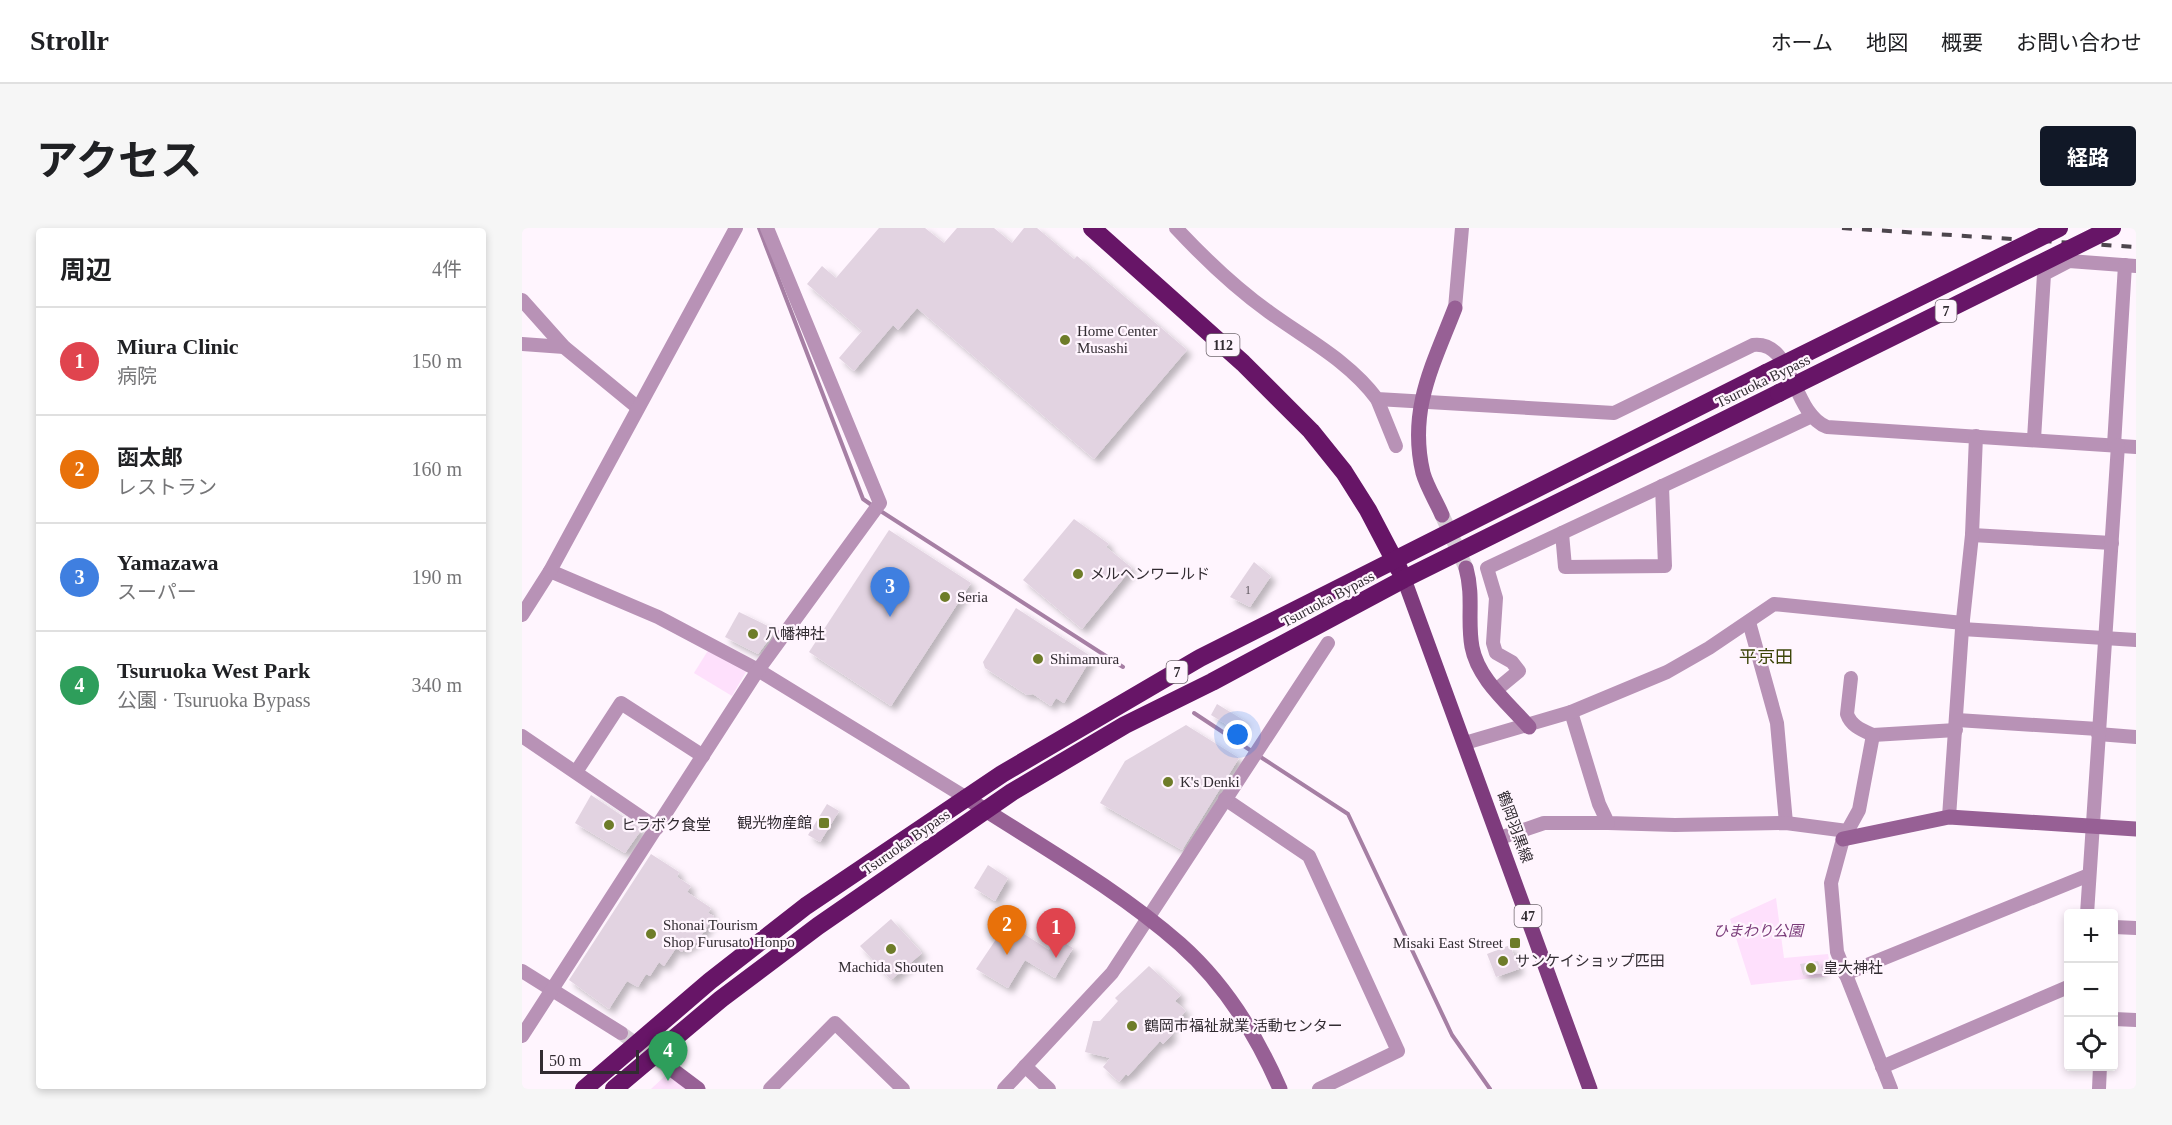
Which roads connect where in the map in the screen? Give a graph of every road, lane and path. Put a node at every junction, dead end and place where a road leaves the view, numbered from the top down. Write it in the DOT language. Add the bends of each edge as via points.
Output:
graph roads {
  1 [pos="736,228"];
  2 [pos="767,228"];
  3 [pos="1092,228"];
  4 [pos="1176,228"];
  5 [pos="1462,228"];
  6 [pos="2059,228"];
  7 [pos="2112,228"];
  8 [pos="2130,265"];
  9 [pos="522,300"];
  10 [pos="1455,308"];
  11 [pos="522,344"];
  12 [pos="564,347"];
  13 [pos="1377,399"];
  14 [pos="1420,401"];
  15 [pos="637,407"];
  16 [pos="1812,416"];
  17 [pos="1976,436"];
  18 [pos="2034,439"];
  19 [pos="2116,445"];
  20 [pos="1396,446"];
  21 [pos="2136,447"];
  22 [pos="1662,486"];
  23 [pos="1442,515"];
  24 [pos="1562,533"];
  25 [pos="1972,535"];
  26 [pos="2112,543"];
  27 [pos="1394,558"];
  28 [pos="1466,568"];
  29 [pos="550,571"];
  30 [pos="1404,579"];
  31 [pos="522,615"];
  32 [pos="1749,622"];
  33 [pos="1962,626"];
  34 [pos="2106,638"];
  35 [pos="2136,640"];
  36 [pos="1328,643"];
  37 [pos="758,670"];
  38 [pos="1851,678"];
  39 [pos="1496,690"];
  40 [pos="1571,712"];
  41 [pos="1957,725"];
  42 [pos="1529,727"];
  43 [pos="2098,732"];
  44 [pos="1873,735"];
  45 [pos="522,736"];
  46 [pos="2136,737"];
  47 [pos="1465,743"];
  48 [pos="703,756"];
  49 [pos="576,772"];
  50 [pos="965,797"];
  51 [pos="1225,799"];
  52 [pos="984,810"];
  53 [pos="1949,817"];
  54 [pos="1608,823"];
  55 [pos="1786,823"];
  56 [pos="2091,826"];
  57 [pos="657,828"];
  58 [pos="2136,829"];
  59 [pos="1845,835"];
  60 [pos="1500,838"];
  61 [pos="2089,874"];
  62 [pos="2087,909"];
  63 [pos="1149,918"];
  64 [pos="2118,927"];
  65 [pos="2136,928"];
  66 [pos="522,971"];
  67 [pos="1845,974"];
  68 [pos="2064,989"];
  69 [pos="552,991"];
  70 [pos="2118,1019"];
  71 [pos="2136,1020"];
  72 [pos="621,1033"];
  73 [pos="522,1036"];
  74 [pos="1025,1066"];
  75 [pos="1882,1067"];
  76 [pos="674,1071"];
  77 [pos="2100,1071"];
  78 [pos="584,1089"];
  79 [pos="614,1089"];
  80 [pos="698,1089"];
  81 [pos="770,1089"];
  82 [pos="903,1089"];
  83 [pos="1004,1089"];
  84 [pos="1049,1089"];
  85 [pos="1280,1089"];
  86 [pos="1319,1089"];
  87 [pos="1590,1089"];
  88 [pos="1891,1089"];
  89 [pos="2099,1089"];
  1 -- 15 [label="street"];
  2 -- 37 [label="street" via="880,503"];
  3 -- 27 [label="highway, 112" via="1243,363 1311,431 1344,472"];
  4 -- 13 [label="street" via="1213,269 1341,362"];
  5 -- 10 [label="street"];
  6 -- 27 [label="highway, Tsuruoka Bypass / 7, bridge"];
  7 -- 30 [label="highway, Tsuruoka Bypass / 7, bridge"];
  8 -- 18 [label="street" via="2069,261 2044,274"];
  8 -- 19 [label="street"];
  9 -- 12 [label="street"];
  10 -- 14 [label="street"];
  11 -- 12 [label="street"];
  12 -- 15 [label="street"];
  13 -- 14 [label="street"];
  13 -- 20 [label="street"];
  14 -- 16 [label="street" via="1614,413 1764,343 1780,356"];
  14 -- 23 [label="street" via="1419,444 1424,474"];
  15 -- 29 [label="street"];
  16 -- 17 [label="street" via="1818,423 1837,428"];
  16 -- 22 [label="street"];
  17 -- 18 [label="street"];
  17 -- 25 [label="street"];
  18 -- 19 [label="street"];
  19 -- 21 [label="street"];
  19 -- 26 [label="street"];
  22 -- 24 [label="street"];
  22 -- 24 [label="street" via="1665,566 1565,567"];
  24 -- 39 [label="street" via="1487,568 1496,598 1493,644 1496,653 1519,671"];
  25 -- 26 [label="street"];
  25 -- 33 [label="street"];
  26 -- 34 [label="street"];
  27 -- 30 [label="highway, 112"];
  27 -- 50 [label="highway, Tsuruoka Bypass / 7" via="1200,658"];
  28 -- 39 [label="street" via="1472,589 1472,649 1483,675"];
  29 -- 31 [label="street"];
  29 -- 37 [label="street" via="658,616"];
  30 -- 47 [label="main road, 鶴岡羽黒線 / 47"];
  30 -- 52 [label="highway, Tsuruoka Bypass / 7" via="1125,724"];
  32 -- 33 [label="street" via="1765,608 1783,603"];
  32 -- 40 [label="street" via="1667,672"];
  32 -- 55 [label="street" via="1777,723"];
  33 -- 34 [label="street"];
  33 -- 41 [label="street"];
  34 -- 35 [label="street"];
  34 -- 43 [label="street"];
  36 -- 51 [label="street"];
  37 -- 48 [label="street"];
  37 -- 50 [label="street"];
  38 -- 44 [label="street" via="1846,703 1848,719"];
  39 -- 42 [label="street"];
  40 -- 42 [label="street"];
  40 -- 54 [label="street"];
  41 -- 43 [label="street"];
  41 -- 44 [label="street"];
  41 -- 53 [label="street"];
  42 -- 47 [label="street"];
  43 -- 46 [label="street"];
  43 -- 56 [label="street"];
  44 -- 59 [label="street" via="1859,810"];
  45 -- 49 [label="street"];
  47 -- 60 [label="main road, 鶴岡羽黒線 / 47"];
  48 -- 49 [label="street" via="621,703"];
  48 -- 57 [label="street"];
  49 -- 57 [label="street"];
  50 -- 52 [label="street"];
  50 -- 78 [label="highway, Tsuruoka Bypass / 7" via="798,913 710,981"];
  51 -- 63 [label="street"];
  51 -- 86 [label="street" via="1309,856 1398,1051"];
  52 -- 63 [label="street"];
  52 -- 79 [label="highway, Tsuruoka Bypass / 7" via="721,999"];
  53 -- 56 [label="street"];
  53 -- 59 [label="street"];
  54 -- 55 [label="street"];
  54 -- 60 [label="street" via="1544,823"];
  55 -- 59 [label="street"];
  56 -- 58 [label="street"];
  56 -- 61 [label="street"];
  57 -- 69 [label="street"];
  59 -- 67 [label="street" via="1831,883 1836,952"];
  60 -- 87 [label="main road, 鶴岡羽黒線 / 47"];
  61 -- 62 [label="street"];
  61 -- 67 [label="street"];
  63 -- 74 [label="street" via="1112,973"];
  63 -- 85 [label="street" via="1191,955 1231,1001 1263,1052"];
  64 -- 65 [label="street"];
  66 -- 69 [label="street"];
  67 -- 75 [label="street"];
  68 -- 75 [label="street"];
  69 -- 72 [label="street"];
  69 -- 73 [label="street"];
  70 -- 71 [label="street"];
  74 -- 83 [label="street"];
  74 -- 84 [label="street"];
  75 -- 88 [label="street"];
  76 -- 80 [label="street"];
  77 -- 89 [label="street"];
  81 -- 82 [label="street" via="835,1023"];
}
